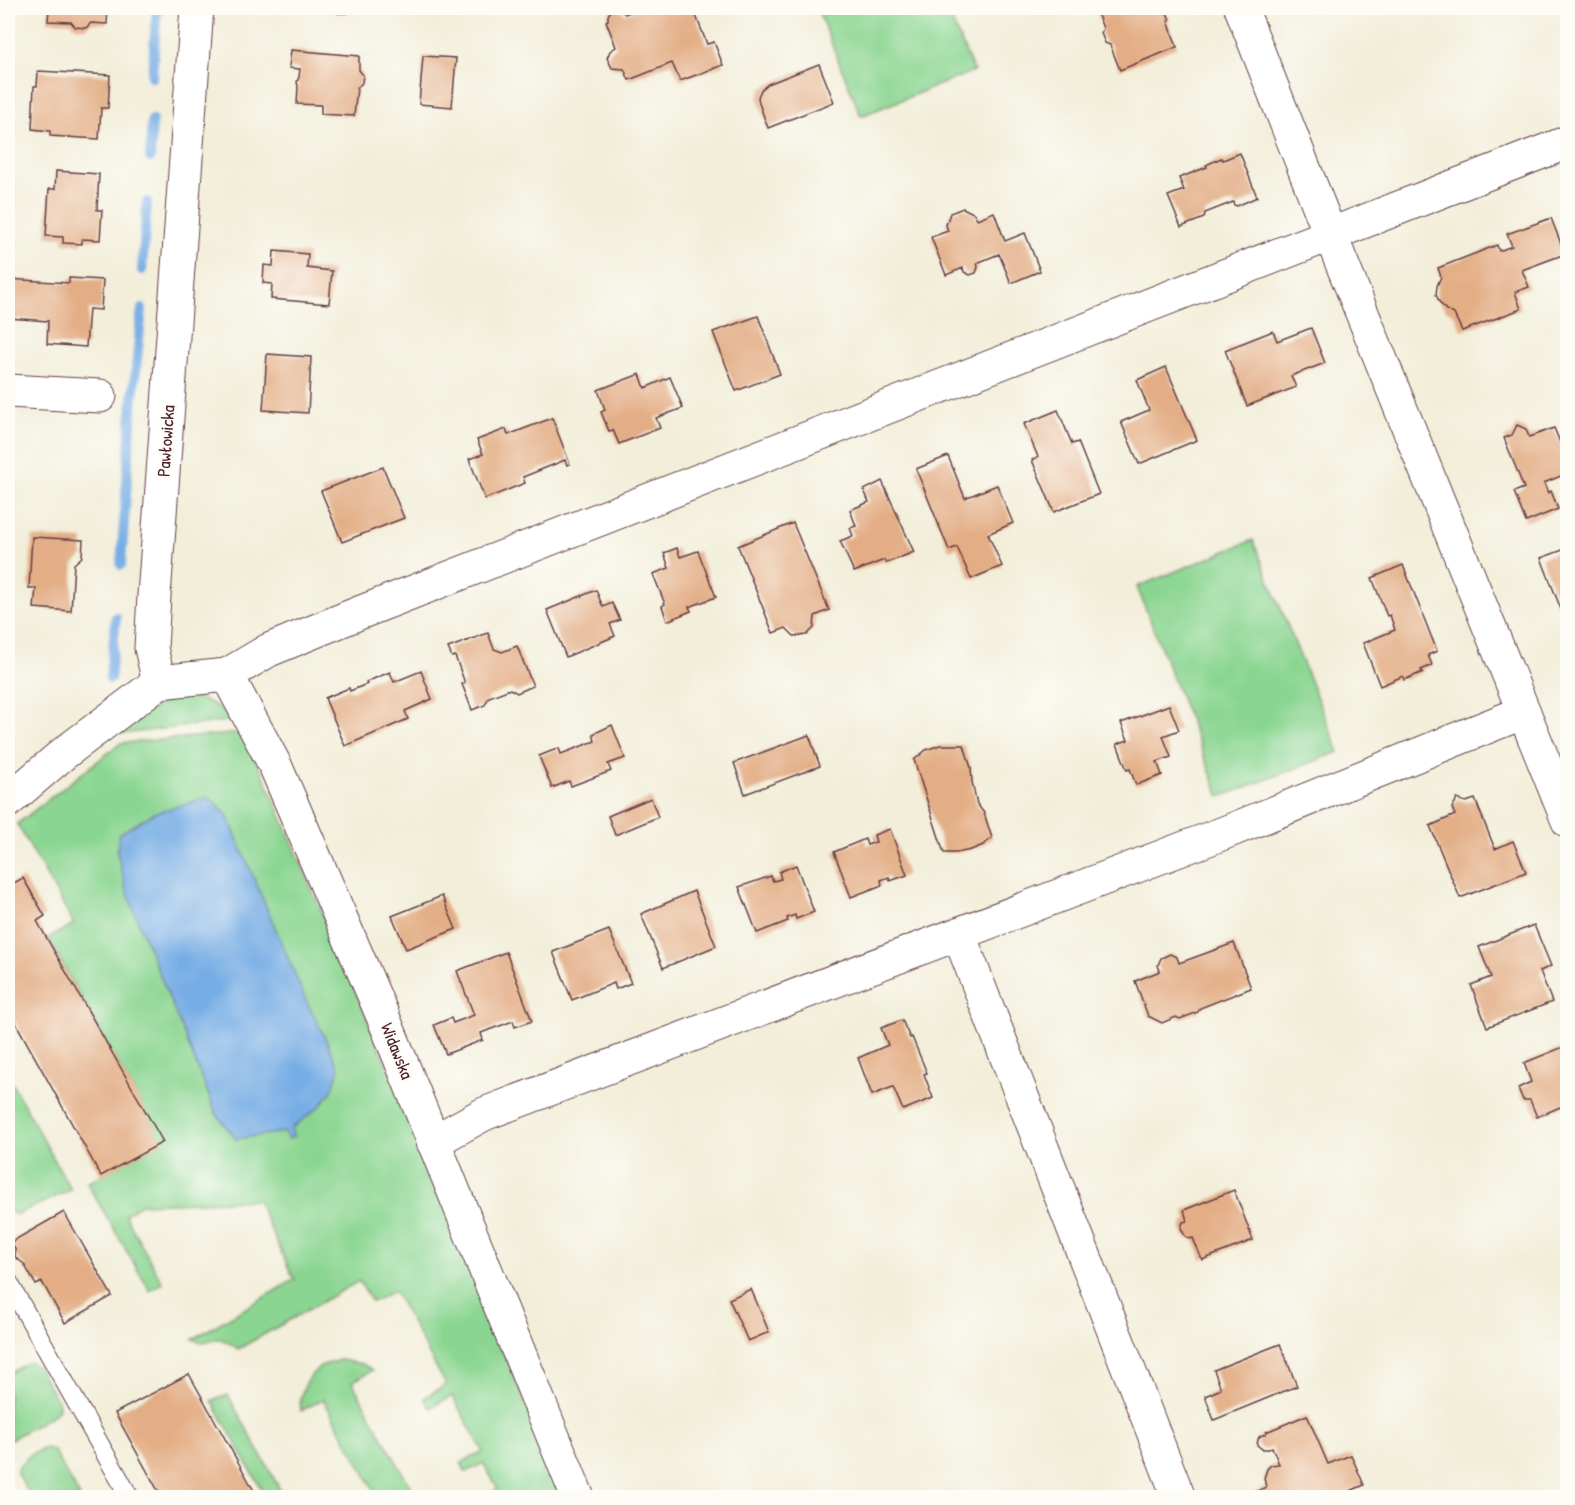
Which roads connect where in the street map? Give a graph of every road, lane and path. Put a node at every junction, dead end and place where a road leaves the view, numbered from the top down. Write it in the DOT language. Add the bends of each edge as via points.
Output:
graph roads {
  1 [pos="197,8"];
  2 [pos="1241,8"];
  3 [pos="1568,142"];
  4 [pos="1330,234"];
  5 [pos="8,391"];
  6 [pos="100,396"];
  7 [pos="227,675"];
  8 [pos="159,682"];
  9 [pos="1524,712"];
  10 [pos="8,801"];
  11 [pos="1568,821"];
  12 [pos="958,934"];
  13 [pos="433,1142"];
  14 [pos="8,1281"];
  15 [pos="130,1497"];
  16 [pos="578,1497"];
  17 [pos="1179,1497"];
  1 -- 8 [label="street, Pawłowicka" via="151,648"];
  2 -- 4 [label="street"];
  3 -- 4 [label="street"];
  4 -- 7 [label="street" via="358,613 269,650"];
  4 -- 9 [label="street"];
  5 -- 6 [label="street"];
  7 -- 8 [label="street"];
  7 -- 13 [label="street, Widawska" via="275,765"];
  8 -- 10 [label="street"];
  9 -- 11 [label="street"];
  9 -- 12 [label="street" via="1224,833"];
  12 -- 13 [label="street" via="484,1114"];
  12 -- 17 [label="street"];
  13 -- 16 [label="street, Widawska"];
  14 -- 15 [label="lane"];
}
